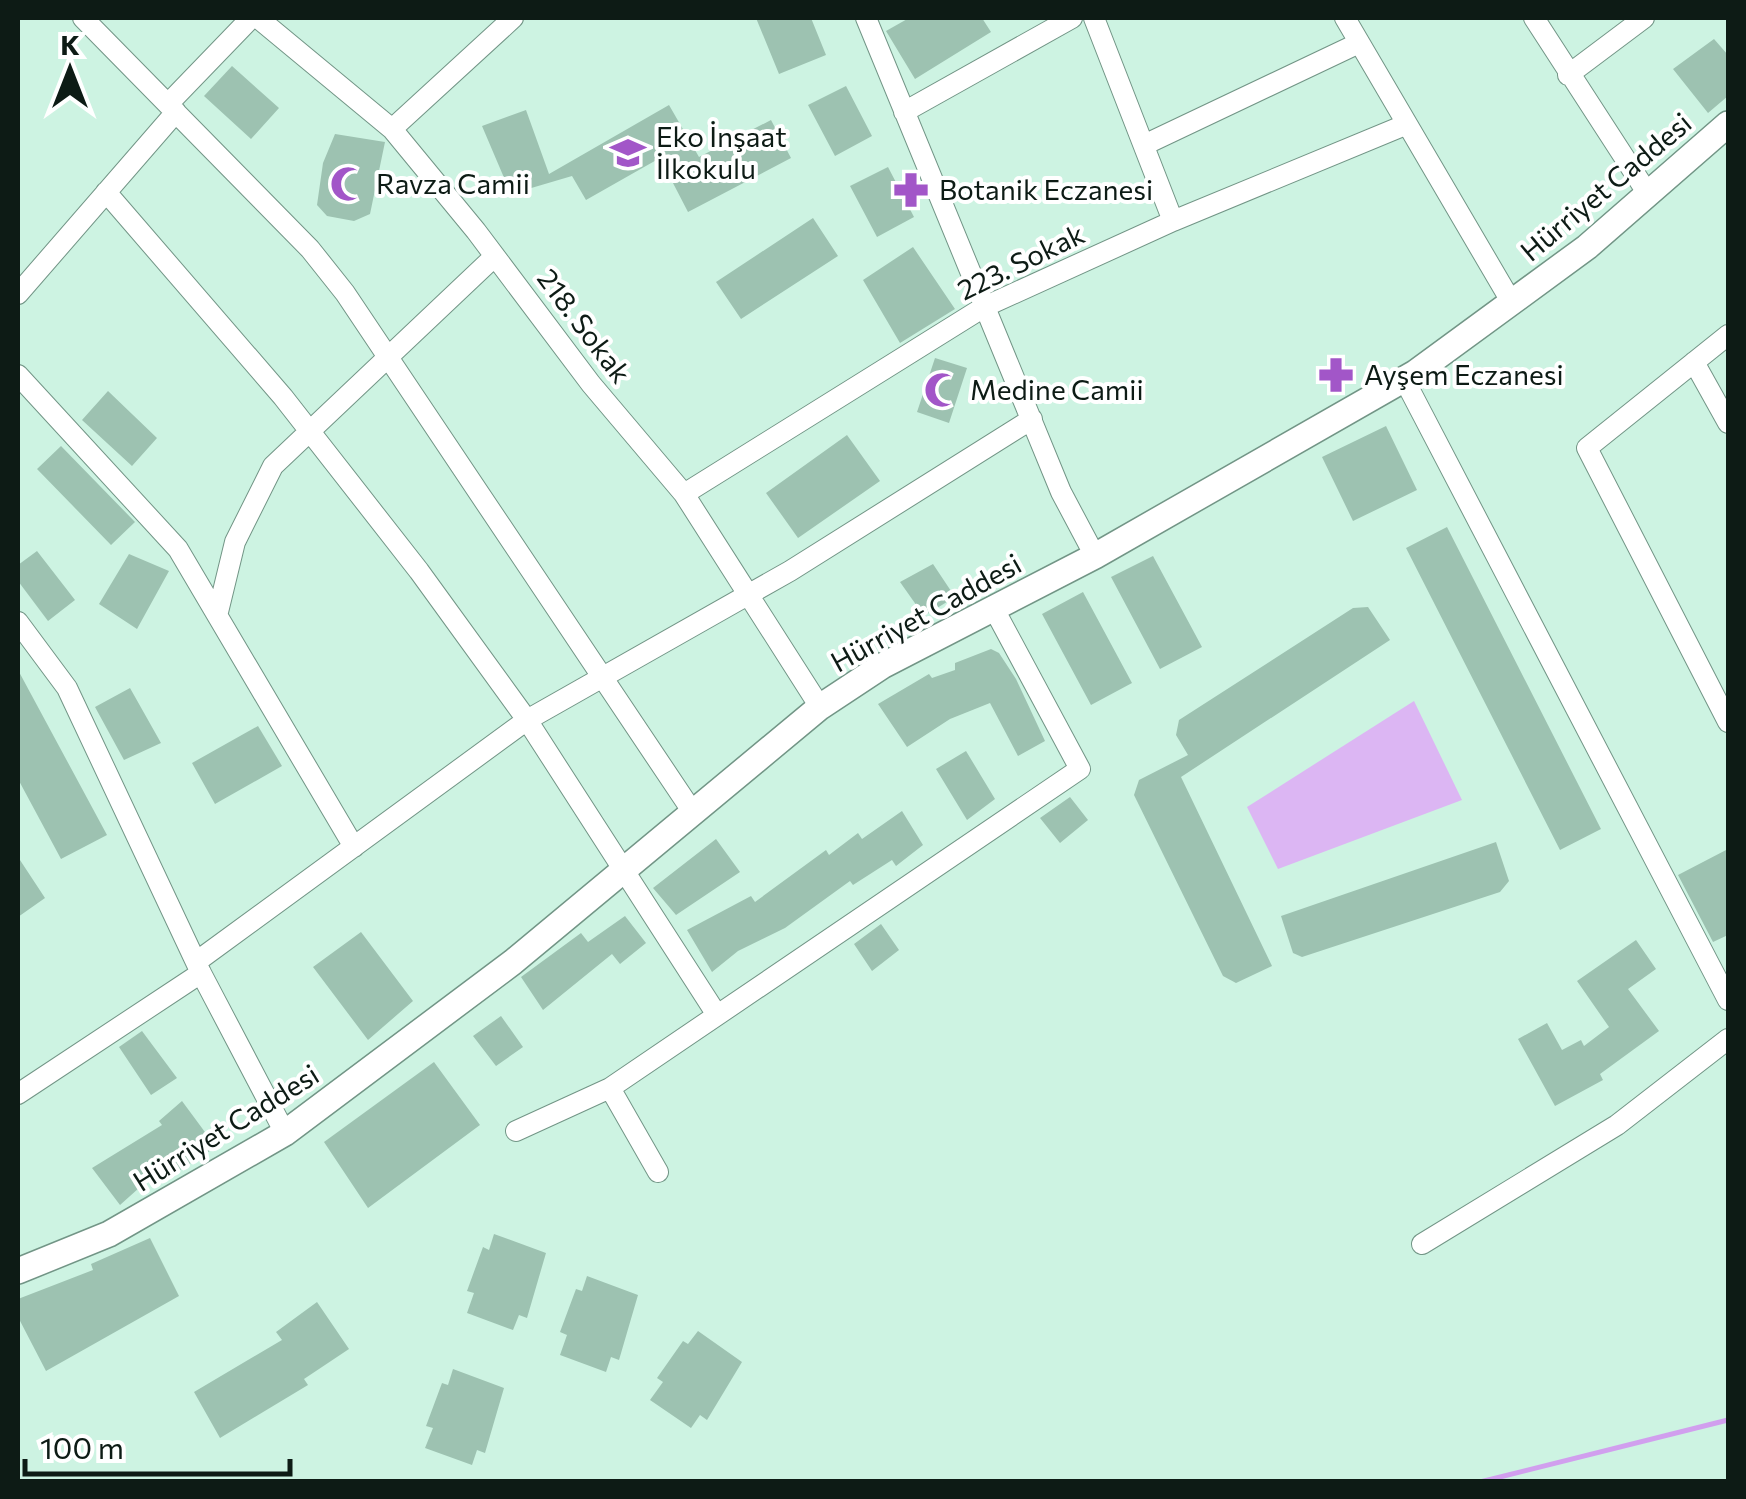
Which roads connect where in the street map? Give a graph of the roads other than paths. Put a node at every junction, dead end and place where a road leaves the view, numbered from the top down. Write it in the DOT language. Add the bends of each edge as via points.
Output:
graph roads {
  1 [pos="83,18"];
  2 [pos="255,18"];
  3 [pos="512,18"];
  4 [pos="866,18"];
  5 [pos="1072,18"];
  6 [pos="1094,18"];
  7 [pos="1345,18"];
  8 [pos="1534,18"];
  9 [pos="1644,18"];
  10 [pos="1359,43"];
  11 [pos="1568,75"];
  12 [pos="172,108"];
  13 [pos="904,112"];
  14 [pos="1405,125"];
  15 [pos="392,129"];
  16 [pos="1724,134"];
  17 [pos="1144,145"];
  18 [pos="106,192"];
  19 [pos="1648,194"];
  20 [pos="1173,221"];
  21 [pos="495,256"];
  22 [pos="18,294"];
  23 [pos="1512,302"];
  24 [pos="984,307"];
  25 [pos="1728,335"];
  26 [pos="392,356"];
  27 [pos="1694,362"];
  28 [pos="18,375"];
  29 [pos="1404,379"];
  30 [pos="1032,419"];
  31 [pos="1728,423"];
  32 [pos="310,431"];
  33 [pos="684,494"];
  34 [pos="1096,556"];
  35 [pos="751,593"];
  36 [pos="994,609"];
  37 [pos="218,612"];
  38 [pos="18,622"];
  39 [pos="604,675"];
  40 [pos="820,706"];
  41 [pos="527,720"];
  42 [pos="1728,722"];
  43 [pos="692,811"];
  44 [pos="354,847"];
  45 [pos="620,870"];
  46 [pos="199,968"];
  47 [pos="1728,1000"];
  48 [pos="718,1016"];
  49 [pos="1728,1039"];
  50 [pos="610,1088"];
  51 [pos="18,1094"];
  52 [pos="516,1131"];
  53 [pos="285,1134"];
  54 [pos="658,1172"];
  55 [pos="1422,1244"];
  56 [pos="18,1271"];
  1 -- 12 [label="street"];
  2 -- 12 [label="street"];
  2 -- 15 [label="street, 218. Sokak"];
  3 -- 15 [label="street"];
  4 -- 13 [label="street"];
  5 -- 13 [label="street"];
  6 -- 17 [label="street"];
  7 -- 10 [label="street"];
  8 -- 11 [label="street"];
  9 -- 11 [label="street"];
  10 -- 14 [label="street"];
  10 -- 17 [label="street"];
  11 -- 19 [label="street"];
  12 -- 18 [label="street"];
  12 -- 26 [label="street" via="310,250"];
  13 -- 24 [label="street"];
  14 -- 20 [label="street, 223. Sokak"];
  14 -- 23 [label="street"];
  15 -- 21 [label="street, 218. Sokak"];
  16 -- 19 [label="street, Hürriyet Caddesi"];
  17 -- 20 [label="street"];
  18 -- 22 [label="street"];
  18 -- 32 [label="street"];
  19 -- 23 [label="street, Hürriyet Caddesi"];
  20 -- 24 [label="street, 223. Sokak"];
  21 -- 26 [label="street"];
  21 -- 33 [label="street, 218. Sokak"];
  23 -- 29 [label="street, Hürriyet Caddesi"];
  24 -- 30 [label="street"];
  24 -- 33 [label="street, 223. Sokak"];
  25 -- 27 [label="street"];
  26 -- 32 [label="street"];
  26 -- 39 [label="street"];
  27 -- 31 [label="street"];
  27 -- 42 [label="street" via="1586,448"];
  28 -- 37 [label="street" via="178,549"];
  29 -- 34 [label="street, Hürriyet Caddesi"];
  29 -- 47 [label="street"];
  30 -- 34 [label="street"];
  30 -- 35 [label="street"];
  32 -- 37 [label="street" via="273,466 258,491 235,542"];
  32 -- 41 [label="street"];
  33 -- 35 [label="street, 218. Sokak"];
  34 -- 36 [label="street, Hürriyet Caddesi"];
  35 -- 39 [label="street"];
  35 -- 40 [label="street, 218. Sokak"];
  36 -- 40 [label="street, Hürriyet Caddesi"];
  36 -- 48 [label="street" via="1080,769"];
  37 -- 44 [label="street"];
  38 -- 46 [label="street" via="68,688"];
  39 -- 41 [label="street"];
  39 -- 43 [label="street"];
  40 -- 43 [label="street, Hürriyet Caddesi"];
  41 -- 44 [label="street"];
  41 -- 45 [label="street"];
  43 -- 45 [label="street, Hürriyet Caddesi"];
  44 -- 46 [label="street"];
  45 -- 48 [label="street"];
  45 -- 53 [label="street, Hürriyet Caddesi" via="513,962"];
  46 -- 51 [label="street"];
  46 -- 53 [label="street"];
  48 -- 50 [label="street"];
  49 -- 55 [label="street" via="1617,1125"];
  50 -- 52 [label="street"];
  50 -- 54 [label="street"];
  53 -- 56 [label="street, Hürriyet Caddesi" via="108,1234"];
}
